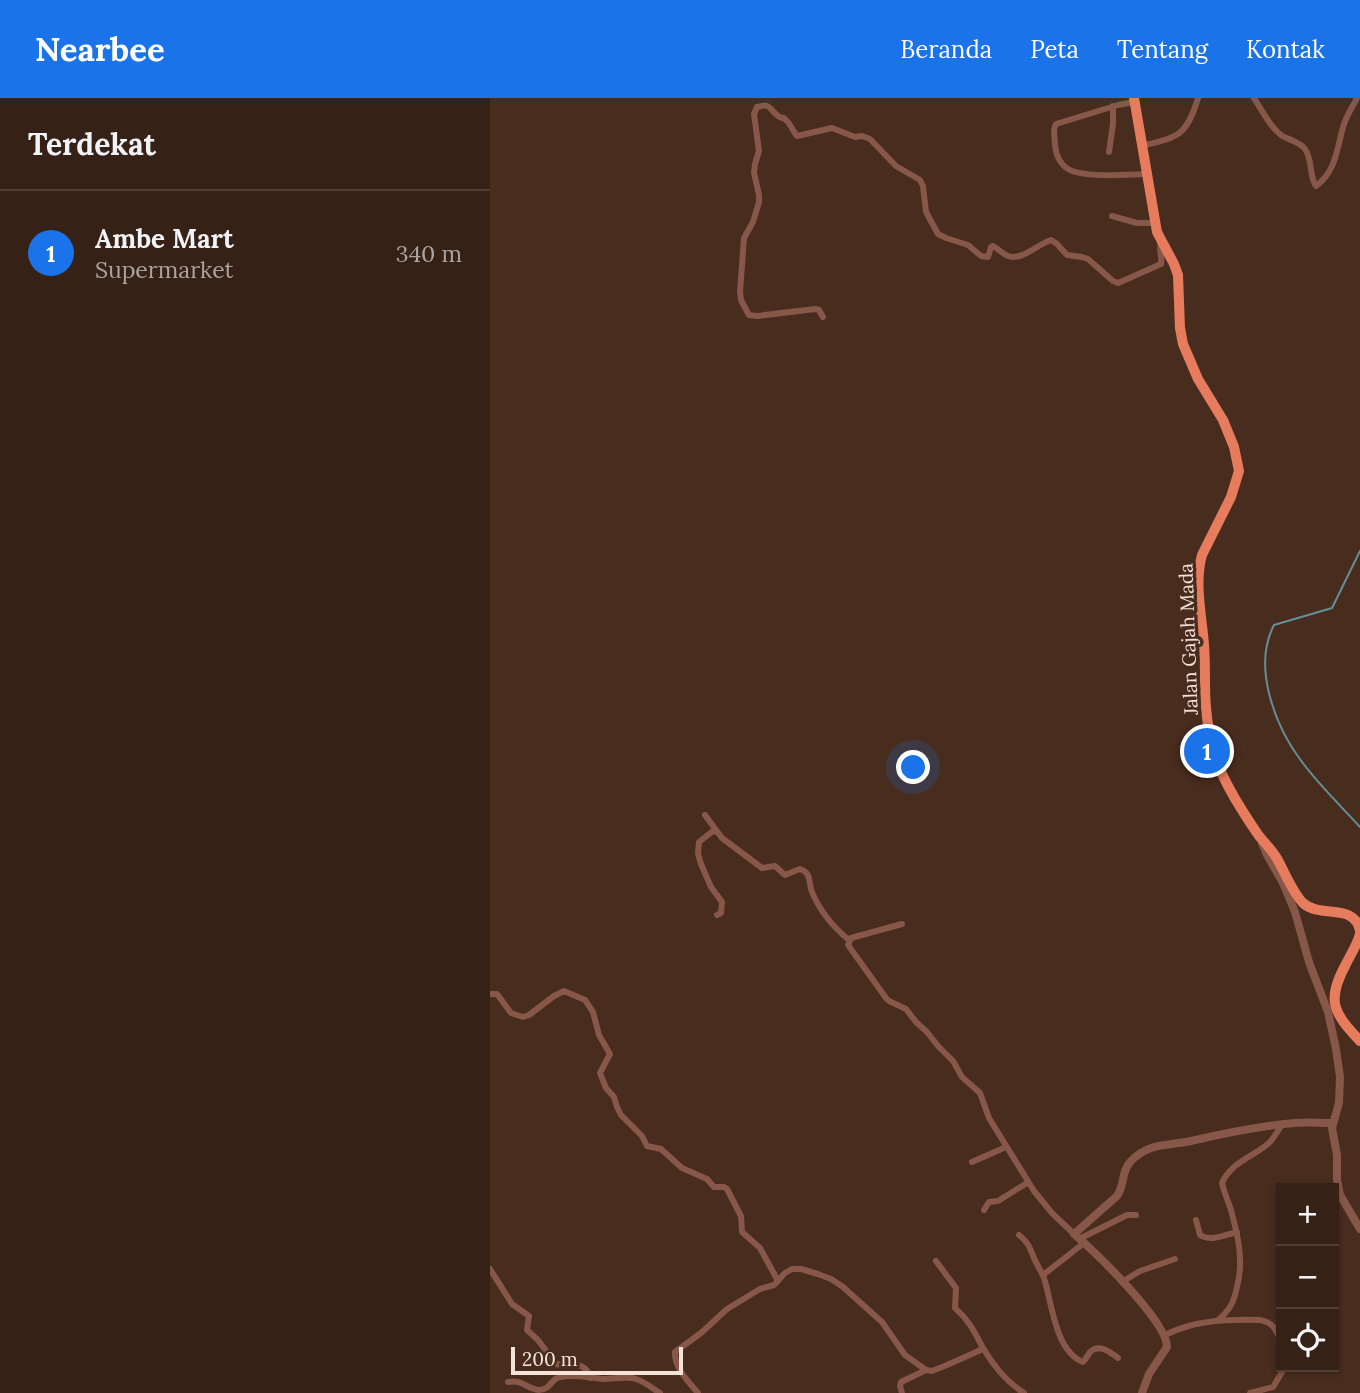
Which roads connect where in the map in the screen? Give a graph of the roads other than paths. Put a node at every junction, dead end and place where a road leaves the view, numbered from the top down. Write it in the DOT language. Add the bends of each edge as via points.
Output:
graph roads {
  1 [pos="1198,98"];
  2 [pos="1254,98"];
  3 [pos="1357,98"];
  4 [pos="1134,100"];
  5 [pos="1113,106"];
  6 [pos="1141,146"];
  7 [pos="1109,152"];
  8 [pos="1146,174"];
  9 [pos="1112,216"];
  10 [pos="1155,223"];
  11 [pos="1161,243"];
  12 [pos="823,317"];
  13 [pos="705,815"];
  14 [pos="717,832"];
  15 [pos="1260,836"];
  16 [pos="716,915"];
  17 [pos="902,924"];
  18 [pos="1360,932"];
  19 [pos="849,940"];
  20 [pos="490,994"];
  21 [pos="1360,1041"];
  22 [pos="1332,1123"];
  23 [pos="1282,1124"];
  24 [pos="1006,1147"];
  25 [pos="972,1162"];
  26 [pos="1027,1183"];
  27 [pos="984,1210"];
  28 [pos="1136,1215"];
  29 [pos="1196,1220"];
  30 [pos="1360,1229"];
  31 [pos="1237,1232"];
  32 [pos="1019,1235"];
  33 [pos="1079,1239"];
  34 [pos="1175,1259"];
  35 [pos="936,1261"];
  36 [pos="490,1269"];
  37 [pos="1043,1275"];
  38 [pos="778,1281"];
  39 [pos="1122,1282"];
  40 [pos="1218,1320"];
  41 [pos="1276,1330"];
  42 [pos="1165,1335"];
  43 [pos="983,1349"];
  44 [pos="1118,1358"];
  45 [pos="926,1370"];
  46 [pos="1282,1372"];
  47 [pos="590,1378"];
  48 [pos="508,1382"];
  49 [pos="1264,1392"];
  50 [pos="660,1393"];
  51 [pos="698,1393"];
  52 [pos="902,1393"];
  53 [pos="1024,1393"];
  54 [pos="1143,1393"];
  55 [pos="1250,1393"];
  1 -- 6 [label="street" via="1181,133"];
  2 -- 3 [label="street" via="1276,130 1304,148 1316,186 1333,164"];
  4 -- 5 [label="street"];
  4 -- 6 [label="highway, Jalan Gajah Mada"];
  5 -- 7 [label="street"];
  5 -- 8 [label="street" via="1054,125 1057,155 1073,171"];
  6 -- 8 [label="highway, Jalan Gajah Mada"];
  8 -- 10 [label="highway, Jalan Gajah Mada"];
  9 -- 10 [label="street"];
  10 -- 11 [label="highway, Jalan Gajah Mada"];
  11 -- 12 [label="street" via="1161,264 1118,283 1088,259 1067,255 1051,240 1014,257 993,246 988,257 981,256 968,245 938,233 926,212 920,180 896,166 870,139 832,128 797,136 771,108 757,107 759,151 754,173 759,202 744,238 741,300 749,315 815,309"];
  11 -- 15 [label="highway, Jalan Gajah Mada" via="1178,275 1183,344 1223,420 1239,471 1200,562 1205,684 1212,747 1237,803"];
  13 -- 14 [label="street"];
  14 -- 16 [label="street" via="713,830 699,842 698,854 722,902 721,913"];
  14 -- 19 [label="street" via="762,868 775,866 785,875 800,869 806,872 831,924"];
  15 -- 18 [label="highway, Jalan Gajah Mada" via="1303,903 1319,911 1348,914 1358,922"];
  15 -- 22 [label="street" via="1295,912 1328,1013 1340,1077"];
  17 -- 19 [label="street"];
  18 -- 21 [label="highway, Jalan Gajah Mada" via="1334,1000 1339,1017"];
  19 -- 24 [label="street" via="848,945 886,998 909,1011 980,1093"];
  20 -- 38 [label="street" via="497,994 511,1013 523,1017 562,992 585,1000 610,1055 600,1073 621,1115 647,1146 662,1149 714,1188 727,1189 741,1216 742,1232 760,1248"];
  22 -- 23 [label="street"];
  22 -- 30 [label="street" via="1339,1192"];
  23 -- 31 [label="street" via="1269,1143 1224,1179"];
  23 -- 33 [label="street" via="1149,1148 1126,1167 1117,1196"];
  24 -- 25 [label="street"];
  24 -- 26 [label="street"];
  26 -- 27 [label="street" via="989,1202"];
  26 -- 33 [label="street"];
  28 -- 33 [label="street" via="1126,1215"];
  29 -- 31 [label="street" via="1204,1238"];
  31 -- 40 [label="street" via="1240,1280 1231,1306"];
  32 -- 37 [label="street" via="1029,1244"];
  33 -- 37 [label="street"];
  33 -- 39 [label="street"];
  34 -- 39 [label="street"];
  35 -- 43 [label="street" via="956,1289 955,1308 974,1329"];
  36 -- 47 [label="street" via="512,1304 529,1316 527,1330 556,1364 580,1366"];
  37 -- 44 [label="street" via="1057,1327 1075,1358 1083,1362 1099,1348"];
  38 -- 45 [label="street" via="792,1269 831,1279 881,1322 905,1355"];
  38 -- 51 [label="street" via="727,1309 675,1352 674,1358"];
  39 -- 42 [label="street"];
  40 -- 41 [label="street" via="1265,1321"];
  40 -- 42 [label="street"];
  42 -- 54 [label="street" via="1167,1347"];
  43 -- 45 [label="street"];
  43 -- 53 [label="street"];
  45 -- 52 [label="street" via="901,1382"];
  46 -- 49 [label="street"];
  47 -- 48 [label="street" via="557,1377 542,1390 520,1381"];
  47 -- 50 [label="street" via="634,1378"];
  49 -- 55 [label="street"];
}
